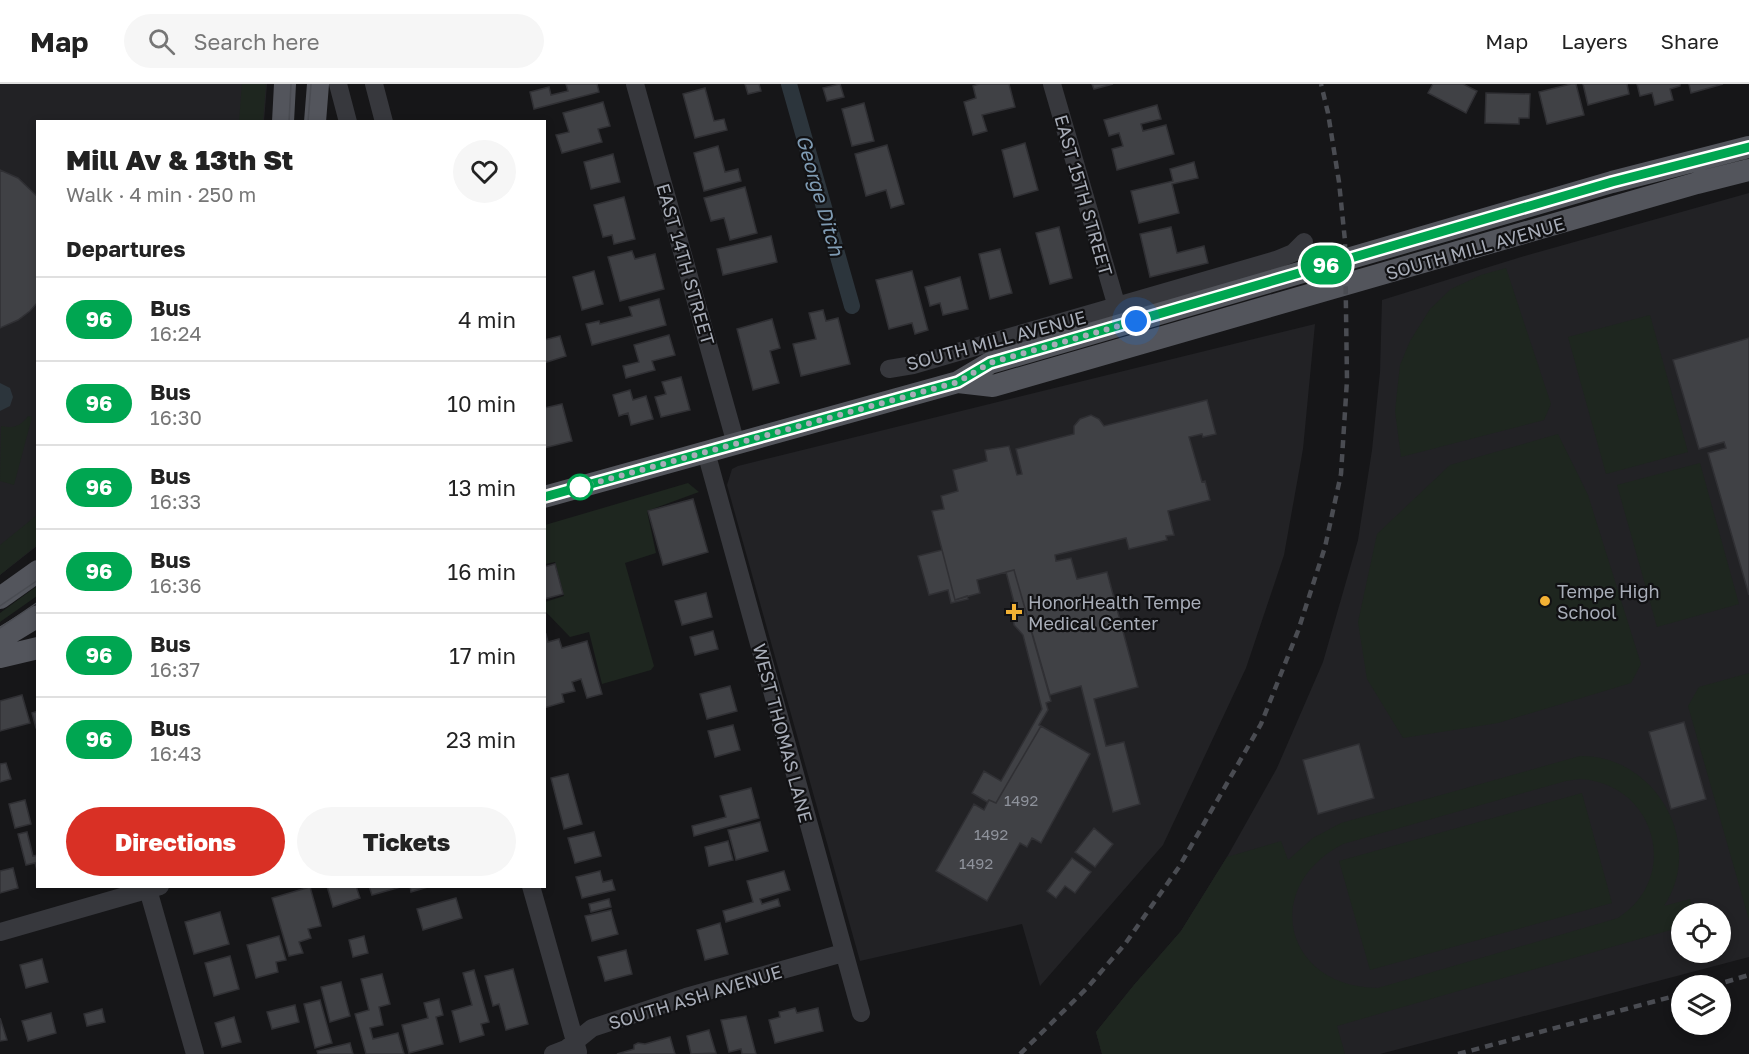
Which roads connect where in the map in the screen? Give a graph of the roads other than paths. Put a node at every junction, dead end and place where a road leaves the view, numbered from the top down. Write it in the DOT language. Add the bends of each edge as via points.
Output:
graph roads {
  1 [pos="285,84"];
  2 [pos="318,84"];
  3 [pos="338,84"];
  4 [pos="374,84"];
  5 [pos="635,84"];
  6 [pos="1052,84"];
  7 [pos="283,120"];
  8 [pos="315,120"];
  9 [pos="347,120"];
  10 [pos="383,120"];
  11 [pos="1749,147"];
  12 [pos="1749,170"];
  13 [pos="1304,242"];
  14 [pos="1117,307"];
  15 [pos="889,369"];
  16 [pos="958,382"];
  17 [pos="736,444"];
  18 [pos="706,452"];
  19 [pos="546,496"];
  20 [pos="36,572"];
  21 [pos="0,598"];
  22 [pos="36,617"];
  23 [pos="0,639"];
  24 [pos="36,648"];
  25 [pos="0,657"];
  26 [pos="152,888"];
  27 [pos="532,888"];
  28 [pos="0,932"];
  29 [pos="843,953"];
  30 [pos="861,1013"];
  31 [pos="577,1048"];
  32 [pos="195,1054"];
  33 [pos="553,1054"];
  1 -- 7 [label="main road"];
  2 -- 8 [label="main road"];
  3 -- 9 [label="street"];
  4 -- 10 [label="street"];
  5 -- 17 [label="street, EAST 14TH STREET"];
  6 -- 14 [label="street, EAST 15TH STREET"];
  11 -- 16 [label="main road, SOUTH MILL AVENUE" via="1612,182 990,363"];
  12 -- 16 [label="main road, SOUTH MILL AVENUE" via="993,386"];
  13 -- 14 [label="street, SOUTH MILL AVENUE" via="1293,253 1276,260"];
  14 -- 15 [label="street, SOUTH MILL AVENUE"];
  16 -- 17 [label="main road, SOUTH MILL AVENUE"];
  17 -- 18 [label="main road, SOUTH MILL AVENUE"];
  18 -- 19 [label="main road, SOUTH MILL AVENUE"];
  18 -- 29 [label="street, WEST THOMAS LANE"];
  20 -- 21 [label="main road"];
  22 -- 23 [label="main road"];
  24 -- 25 [label="main road"];
  26 -- 28 [label="street"];
  26 -- 32 [label="street"];
  27 -- 31 [label="street"];
  29 -- 30 [label="street, WEST THOMAS LANE"];
  29 -- 31 [label="street, SOUTH ASH AVENUE" via="634,1013 592,1028"];
  31 -- 33 [label="street, SOUTH ASH AVENUE"];
}
